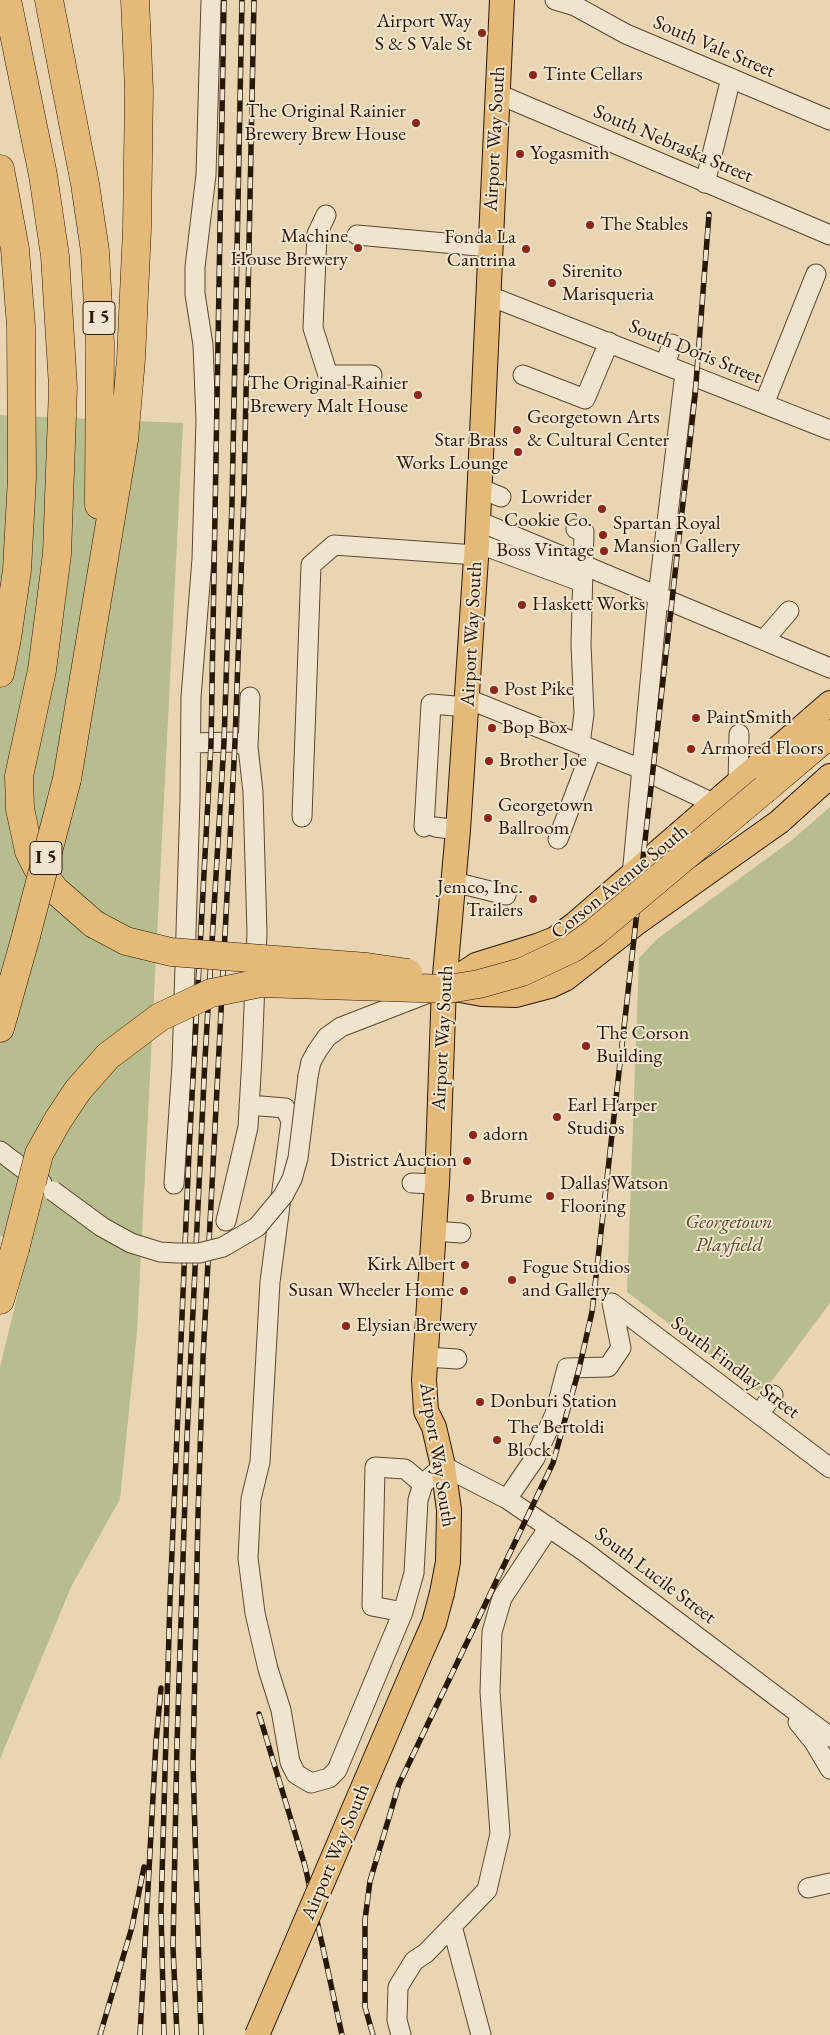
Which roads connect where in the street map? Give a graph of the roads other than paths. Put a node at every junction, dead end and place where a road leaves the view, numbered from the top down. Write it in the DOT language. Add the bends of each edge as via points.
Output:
graph roads {
  1 [pos="7,0"];
  2 [pos="49,0"];
  3 [pos="135,0"];
  4 [pos="211,0"];
  5 [pos="502,0"];
  6 [pos="555,0"];
  7 [pos="731,78"];
  8 [pos="498,94"];
  9 [pos="830,120"];
  10 [pos="0,169"];
  11 [pos="705,182"];
  12 [pos="326,215"];
  13 [pos="356,235"];
  14 [pos="830,235"];
  15 [pos="489,247"];
  16 [pos="816,274"];
  17 [pos="487,295"];
  18 [pos="609,342"];
  19 [pos="672,344"];
  20 [pos="665,365"];
  21 [pos="685,373"];
  22 [pos="372,375"];
  23 [pos="523,375"];
  24 [pos="770,412"];
  25 [pos="830,430"];
  26 [pos="576,529"];
  27 [pos="477,540"];
  28 [pos="582,574"];
  29 [pos="658,596"];
  30 [pos="789,611"];
  31 [pos="92,639"];
  32 [pos="764,640"];
  33 [pos="830,668"];
  34 [pos="0,672"];
  35 [pos="250,697"];
  36 [pos="468,703"];
  37 [pos="830,703"];
  38 [pos="739,734"];
  39 [pos="830,734"];
  40 [pos="191,743"];
  41 [pos="248,747"];
  42 [pos="586,747"];
  43 [pos="641,769"];
  44 [pos="830,776"];
  45 [pos="738,784"];
  46 [pos="715,804"];
  47 [pos="302,817"];
  48 [pos="458,830"];
  49 [pos="558,839"];
  50 [pos="674,839"];
  51 [pos="705,874"];
  52 [pos="632,876"];
  53 [pos="454,882"];
  54 [pos="506,895"];
  55 [pos="479,984"];
  56 [pos="444,986"];
  57 [pos="0,1028"];
  58 [pos="249,1105"];
  59 [pos="0,1151"];
  60 [pos="412,1183"];
  61 [pos="174,1184"];
  62 [pos="437,1184"];
  63 [pos="226,1221"];
  64 [pos="433,1231"];
  65 [pos="461,1233"];
  66 [pos="0,1300"];
  67 [pos="426,1357"];
  68 [pos="456,1359"];
  69 [pos="773,1395"];
  70 [pos="759,1414"];
  71 [pos="443,1466"];
  72 [pos="830,1468"];
  73 [pos="423,1484"];
  74 [pos="507,1500"];
  75 [pos="549,1527"];
  76 [pos="403,1612"];
  77 [pos="768,1690"];
  78 [pos="830,1737"];
  79 [pos="830,1768"];
  80 [pos="830,1884"];
  81 [pos="808,1888"];
  82 [pos="452,1926"];
  83 [pos="257,2035"];
  84 [pos="401,2035"];
  85 [pos="481,2035"];
  1 -- 55 [label="highway, bridge" via="43,175 55,256 63,387 56,554 42,670 19,776 20,810 29,851 55,890 94,924 126,940 171,952 367,967"];
  2 -- 31 [label="highway, I 5" via="95,251 101,468"];
  3 -- 31 [label="highway" via="139,90 131,359 124,440"];
  4 -- 40 [label="street" via="206,175 195,276 203,344 206,420"];
  5 -- 8 [label="main road, Airport Way South"];
  6 -- 7 [label="street, South Vale Street"];
  7 -- 9 [label="street, South Vale Street"];
  7 -- 11 [label="street"];
  8 -- 11 [label="street, South Nebraska Street" via="641,164 686,183"];
  8 -- 15 [label="main road, Airport Way South"];
  10 -- 34 [label="highway" via="15,249 21,326 22,478 17,570"];
  11 -- 14 [label="street, South Nebraska Street"];
  12 -- 22 [label="street" via="316,234 313,328 328,375"];
  13 -- 15 [label="street"];
  15 -- 17 [label="main road, Airport Way South"];
  16 -- 24 [label="street"];
  17 -- 18 [label="street, South Doris Street"];
  17 -- 27 [label="main road, Airport Way South" via="490,493"];
  18 -- 20 [label="street, South Doris Street"];
  18 -- 23 [label="street" via="585,399"];
  19 -- 20 [label="street"];
  20 -- 21 [label="street, South Doris Street"];
  21 -- 24 [label="street, South Doris Street" via="729,398"];
  21 -- 29 [label="street"];
  24 -- 25 [label="street, South Doris Street"];
  26 -- 28 [label="street" via="584,532"];
  27 -- 28 [label="street"];
  27 -- 36 [label="main road, Airport Way South"];
  27 -- 47 [label="street" via="334,545 311,565"];
  28 -- 29 [label="street"];
  28 -- 42 [label="street" via="581,644"];
  29 -- 32 [label="street"];
  29 -- 43 [label="street"];
  30 -- 32 [label="street"];
  31 -- 57 [label="highway, I 5, bridge" via="67,779"];
  32 -- 33 [label="street"];
  35 -- 41 [label="street"];
  36 -- 42 [label="street"];
  36 -- 48 [label="main road, Airport Way South"];
  36 -- 48 [label="street" via="431,704 430,827"];
  37 -- 45 [label="main road, Corson Avenue South"];
  38 -- 45 [label="street"];
  39 -- 55 [label="highway, bridge" via="573,948 536,965"];
  40 -- 41 [label="street" via="235,742"];
  40 -- 61 [label="street" via="182,1065"];
  41 -- 58 [label="street" via="253,792 257,933"];
  42 -- 43 [label="street"];
  42 -- 49 [label="street"];
  43 -- 46 [label="street"];
  43 -- 52 [label="street"];
  44 -- 51 [label="main road, Corson Avenue South" via="778,822"];
  45 -- 46 [label="main road, Corson Avenue South"];
  46 -- 50 [label="main road, Corson Avenue South"];
  48 -- 53 [label="main road, Airport Way South"];
  50 -- 51 [label="main road"];
  50 -- 52 [label="main road, Corson Avenue South"];
  51 -- 56 [label="main road, Corson Avenue South" via="634,924 565,979 550,986 513,996"];
  52 -- 56 [label="main road, Corson Avenue South" via="555,939 476,965"];
  53 -- 54 [label="street"];
  53 -- 56 [label="main road, Airport Way South"];
  55 -- 66 [label="highway, bridge" via="449,989 261,983 211,993 160,1017 108,1056 78,1090 58,1120 39,1154"];
  56 -- 59 [label="street, bridge" via="341,1027 327,1038 311,1062 298,1158 292,1179 283,1196 257,1226 223,1247 178,1253 160,1252 131,1243 102,1226"];
  56 -- 62 [label="main road, Airport Way South"];
  58 -- 63 [label="street" via="248,1127"];
  58 -- 76 [label="street" via="285,1108 291,1121 270,1282 260,1462 251,1500 248,1558 255,1613 281,1710 290,1762 296,1774 311,1783 329,1778 337,1770"];
  60 -- 62 [label="street"];
  62 -- 64 [label="main road, Airport Way South"];
  64 -- 65 [label="street"];
  64 -- 67 [label="main road, Airport Way South"];
  67 -- 68 [label="street"];
  67 -- 71 [label="main road, Airport Way South" via="426,1411 434,1427"];
  69 -- 70 [label="street"];
  70 -- 72 [label="street, South Findlay Street"];
  70 -- 74 [label="street, South Findlay Street" via="612,1303 621,1348 608,1367 567,1368 555,1414 536,1458"];
  71 -- 73 [label="street"];
  71 -- 74 [label="street, South Lucile Street"];
  71 -- 83 [label="main road, Airport Way South, bridge" via="450,1536 442,1593 423,1649"];
  73 -- 76 [label="street" via="418,1500 414,1573"];
  73 -- 76 [label="street" via="405,1469 375,1467 372,1606"];
  74 -- 75 [label="street, South Lucile Street"];
  75 -- 77 [label="street, South Lucile Street"];
  75 -- 82 [label="street" via="502,1598 492,1632 490,1692 500,1834 487,1890"];
  77 -- 78 [label="street, South Lucile Street"];
  77 -- 79 [label="street" via="814,1742"];
  80 -- 81 [label="street"];
  82 -- 84 [label="street" via="414,1961 398,1987 397,2020"];
  82 -- 85 [label="street"];
}
